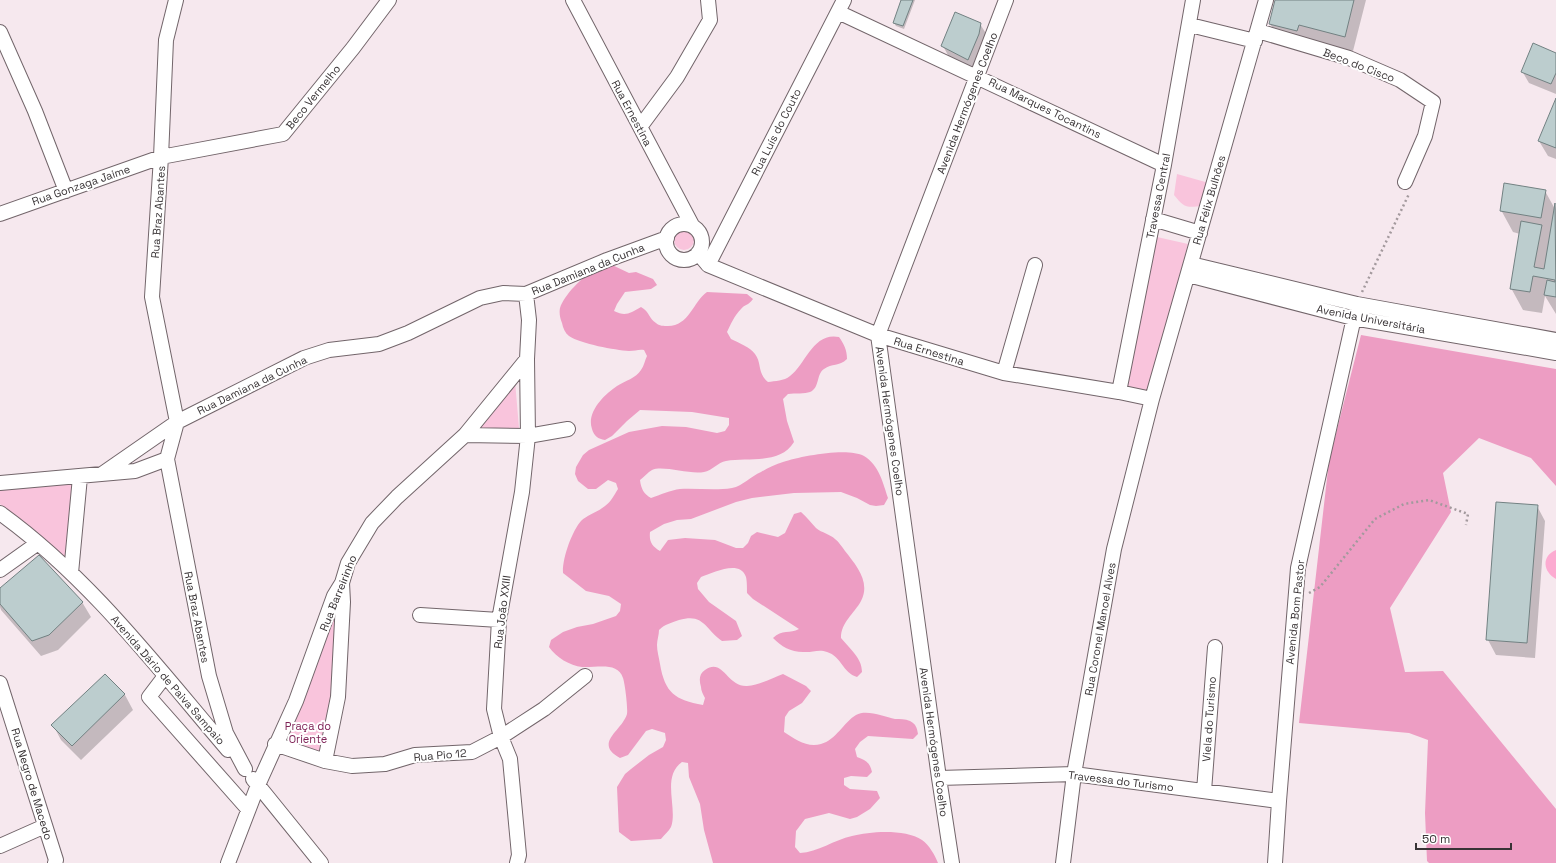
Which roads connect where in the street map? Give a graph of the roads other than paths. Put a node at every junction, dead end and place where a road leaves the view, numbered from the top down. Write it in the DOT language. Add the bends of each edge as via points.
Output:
graph roads {
  1 [pos="176,0"];
  2 [pos="390,0"];
  3 [pos="573,0"];
  4 [pos="708,0"];
  5 [pos="1006,0"];
  6 [pos="1193,0"];
  7 [pos="1266,0"];
  8 [pos="841,6"];
  9 [pos="1190,25"];
  10 [pos="0,32"];
  11 [pos="1256,36"];
  12 [pos="976,76"];
  13 [pos="640,127"];
  14 [pos="161,157"];
  15 [pos="1164,165"];
  16 [pos="1405,182"];
  17 [pos="66,191"];
  18 [pos="0,214"];
  19 [pos="1153,219"];
  20 [pos="692,225"];
  21 [pos="1200,233"];
  22 [pos="667,238"];
  23 [pos="698,253"];
  24 [pos="708,265"];
  25 [pos="1035,265"];
  26 [pos="1189,269"];
  27 [pos="526,294"];
  28 [pos="1355,311"];
  29 [pos="878,335"];
  30 [pos="1556,340"];
  31 [pos="1556,353"];
  32 [pos="527,359"];
  33 [pos="1004,373"];
  34 [pos="1119,392"];
  35 [pos="1152,399"];
  36 [pos="176,422"];
  37 [pos="568,429"];
  38 [pos="465,435"];
  39 [pos="528,436"];
  40 [pos="167,459"];
  41 [pos="102,474"];
  42 [pos="80,477"];
  43 [pos="0,483"];
  44 [pos="0,513"];
  45 [pos="38,543"];
  46 [pos="0,570"];
  47 [pos="71,573"];
  48 [pos="342,583"];
  49 [pos="420,615"];
  50 [pos="499,620"];
  51 [pos="1215,647"];
  52 [pos="165,676"];
  53 [pos="585,676"];
  54 [pos="0,683"];
  55 [pos="501,737"];
  56 [pos="275,744"];
  57 [pos="325,761"];
  58 [pos="245,769"];
  59 [pos="1074,774"];
  60 [pos="939,778"];
  61 [pos="258,785"];
  62 [pos="1204,791"];
  63 [pos="1279,801"];
  64 [pos="248,809"];
  65 [pos="44,826"];
  66 [pos="0,846"];
  67 [pos="55,863"];
  68 [pos="228,863"];
  69 [pos="321,863"];
  70 [pos="517,863"];
  71 [pos="952,863"];
  72 [pos="1063,863"];
  73 [pos="1275,863"];
  1 -- 14 [label="street, Rua Braz Abantes" via="166,40"];
  2 -- 14 [label="street, Beco Vermelho" via="283,134"];
  3 -- 13 [label="street, Rua Ernestina"];
  4 -- 13 [label="street" via="710,20 678,77"];
  5 -- 12 [label="street, Avenida Hermógenes Coelho"];
  6 -- 9 [label="street, Travessa Central"];
  7 -- 11 [label="street, Rua Félix Bulhões"];
  8 -- 12 [label="street, Rua Marques Tocantins"];
  8 -- 24 [label="street, Rua Luís do Couto"];
  9 -- 11 [label="street, Beco do Cisco"];
  9 -- 15 [label="street, Travessa Central"];
  10 -- 17 [label="street" via="35,111"];
  11 -- 16 [label="street, Beco do Cisco" via="1349,58 1400,80 1433,102 1425,136"];
  11 -- 21 [label="street, Rua Félix Bulhões"];
  12 -- 15 [label="street, Rua Marques Tocantins"];
  12 -- 29 [label="street, Avenida Hermógenes Coelho"];
  13 -- 20 [label="street, Rua Ernestina"];
  14 -- 17 [label="street, Rua Gonzaga Jaime"];
  14 -- 36 [label="street, Rua Braz Abantes" via="152,296"];
  15 -- 19 [label="street, Travessa Central"];
  17 -- 18 [label="street, Rua Gonzaga Jaime"];
  19 -- 21 [label="street"];
  19 -- 34 [label="street, Travessa Central"];
  20 -- 22 [label="street" via="681,224 672,229"];
  20 -- 23 [label="street" via="700,231 703,241"];
  21 -- 26 [label="street, Rua Félix Bulhões"];
  22 -- 23 [label="street" via="668,249 675,257 685,260"];
  22 -- 27 [label="street, Rua Damiana da Cunha"];
  23 -- 24 [label="street, Rua Ernestina"];
  24 -- 29 [label="street, Rua Ernestina"];
  25 -- 33 [label="street"];
  26 -- 28 [label="street, Avenida Universitária"];
  26 -- 35 [label="street, Rua Félix Bulhões"];
  27 -- 32 [label="street, Rua João XXIII" via="529,320"];
  27 -- 36 [label="street, Rua Damiana da Cunha" via="503,293 480,298 408,333 379,344 329,350 304,358"];
  28 -- 30 [label="street, Avenida Universitária"];
  28 -- 31 [label="street, Avenida Universitária"];
  28 -- 63 [label="street, Avenida Bom Pastor" via="1298,568"];
  29 -- 33 [label="street, Rua Ernestina"];
  29 -- 60 [label="street, Avenida Hermógenes Coelho"];
  32 -- 38 [label="street, Rua Barreirinho"];
  32 -- 39 [label="street, Rua João XXIII"];
  33 -- 34 [label="street, Rua Ernestina"];
  34 -- 35 [label="street, Rua Ernestina"];
  35 -- 59 [label="street, Rua Coronel Manoel Alves" via="1114,549"];
  36 -- 40 [label="street"];
  36 -- 41 [label="street, Rua Damiana da Cunha"];
  37 -- 39 [label="street"];
  38 -- 39 [label="street"];
  38 -- 48 [label="street, Rua Barreirinho" via="372,523 348,563"];
  39 -- 50 [label="street, Rua João XXIII" via="522,492"];
  40 -- 41 [label="street, Rua Damiana da Cunha" via="135,471"];
  40 -- 58 [label="street, Rua Braz Abantes" via="209,676 226,733"];
  41 -- 42 [label="street, Rua Damiana da Cunha"];
  42 -- 43 [label="street, Rua Damiana da Cunha"];
  42 -- 47 [label="street"];
  44 -- 45 [label="street, Avenida Dário de Paiva Sampaio"];
  45 -- 46 [label="street"];
  45 -- 47 [label="street, Avenida Dário de Paiva Sampaio"];
  47 -- 52 [label="street, Avenida Dário de Paiva Sampaio"];
  48 -- 56 [label="street, Rua Barreirinho" via="334,596 296,701"];
  48 -- 57 [label="street" via="338,697"];
  49 -- 50 [label="street"];
  50 -- 55 [label="street, Rua João XXIII" via="494,709"];
  51 -- 62 [label="street, Viela do Turismo"];
  52 -- 58 [label="street, Avenida Dário de Paiva Sampaio"];
  52 -- 64 [label="street" via="149,697"];
  53 -- 55 [label="street, Rua Pio 12" via="544,709"];
  54 -- 65 [label="street, Rua Negro de Macedo"];
  55 -- 57 [label="street, Rua Pio 12" via="472,752 415,755 386,764 352,766"];
  55 -- 70 [label="street, Rua João XXIII" via="510,759 520,855"];
  56 -- 57 [label="street, Rua Pio 12"];
  56 -- 61 [label="street, Rua Barreirinho"];
  58 -- 61 [label="street, Avenida Dário de Paiva Sampaio"];
  59 -- 60 [label="street, Travessa do Turismo"];
  59 -- 62 [label="street, Travessa do Turismo"];
  59 -- 72 [label="street, Rua Coronel Manoel Alves"];
  60 -- 71 [label="street, Avenida Hermógenes Coelho"];
  61 -- 64 [label="street, Rua Barreirinho"];
  61 -- 69 [label="street, Avenida Dário de Paiva Sampaio"];
  62 -- 63 [label="street, Travessa do Turismo"];
  63 -- 73 [label="street, Avenida Bom Pastor"];
  64 -- 68 [label="street, Rua Barreirinho"];
  65 -- 66 [label="street"];
  65 -- 67 [label="street, Rua Negro de Macedo"];
}
